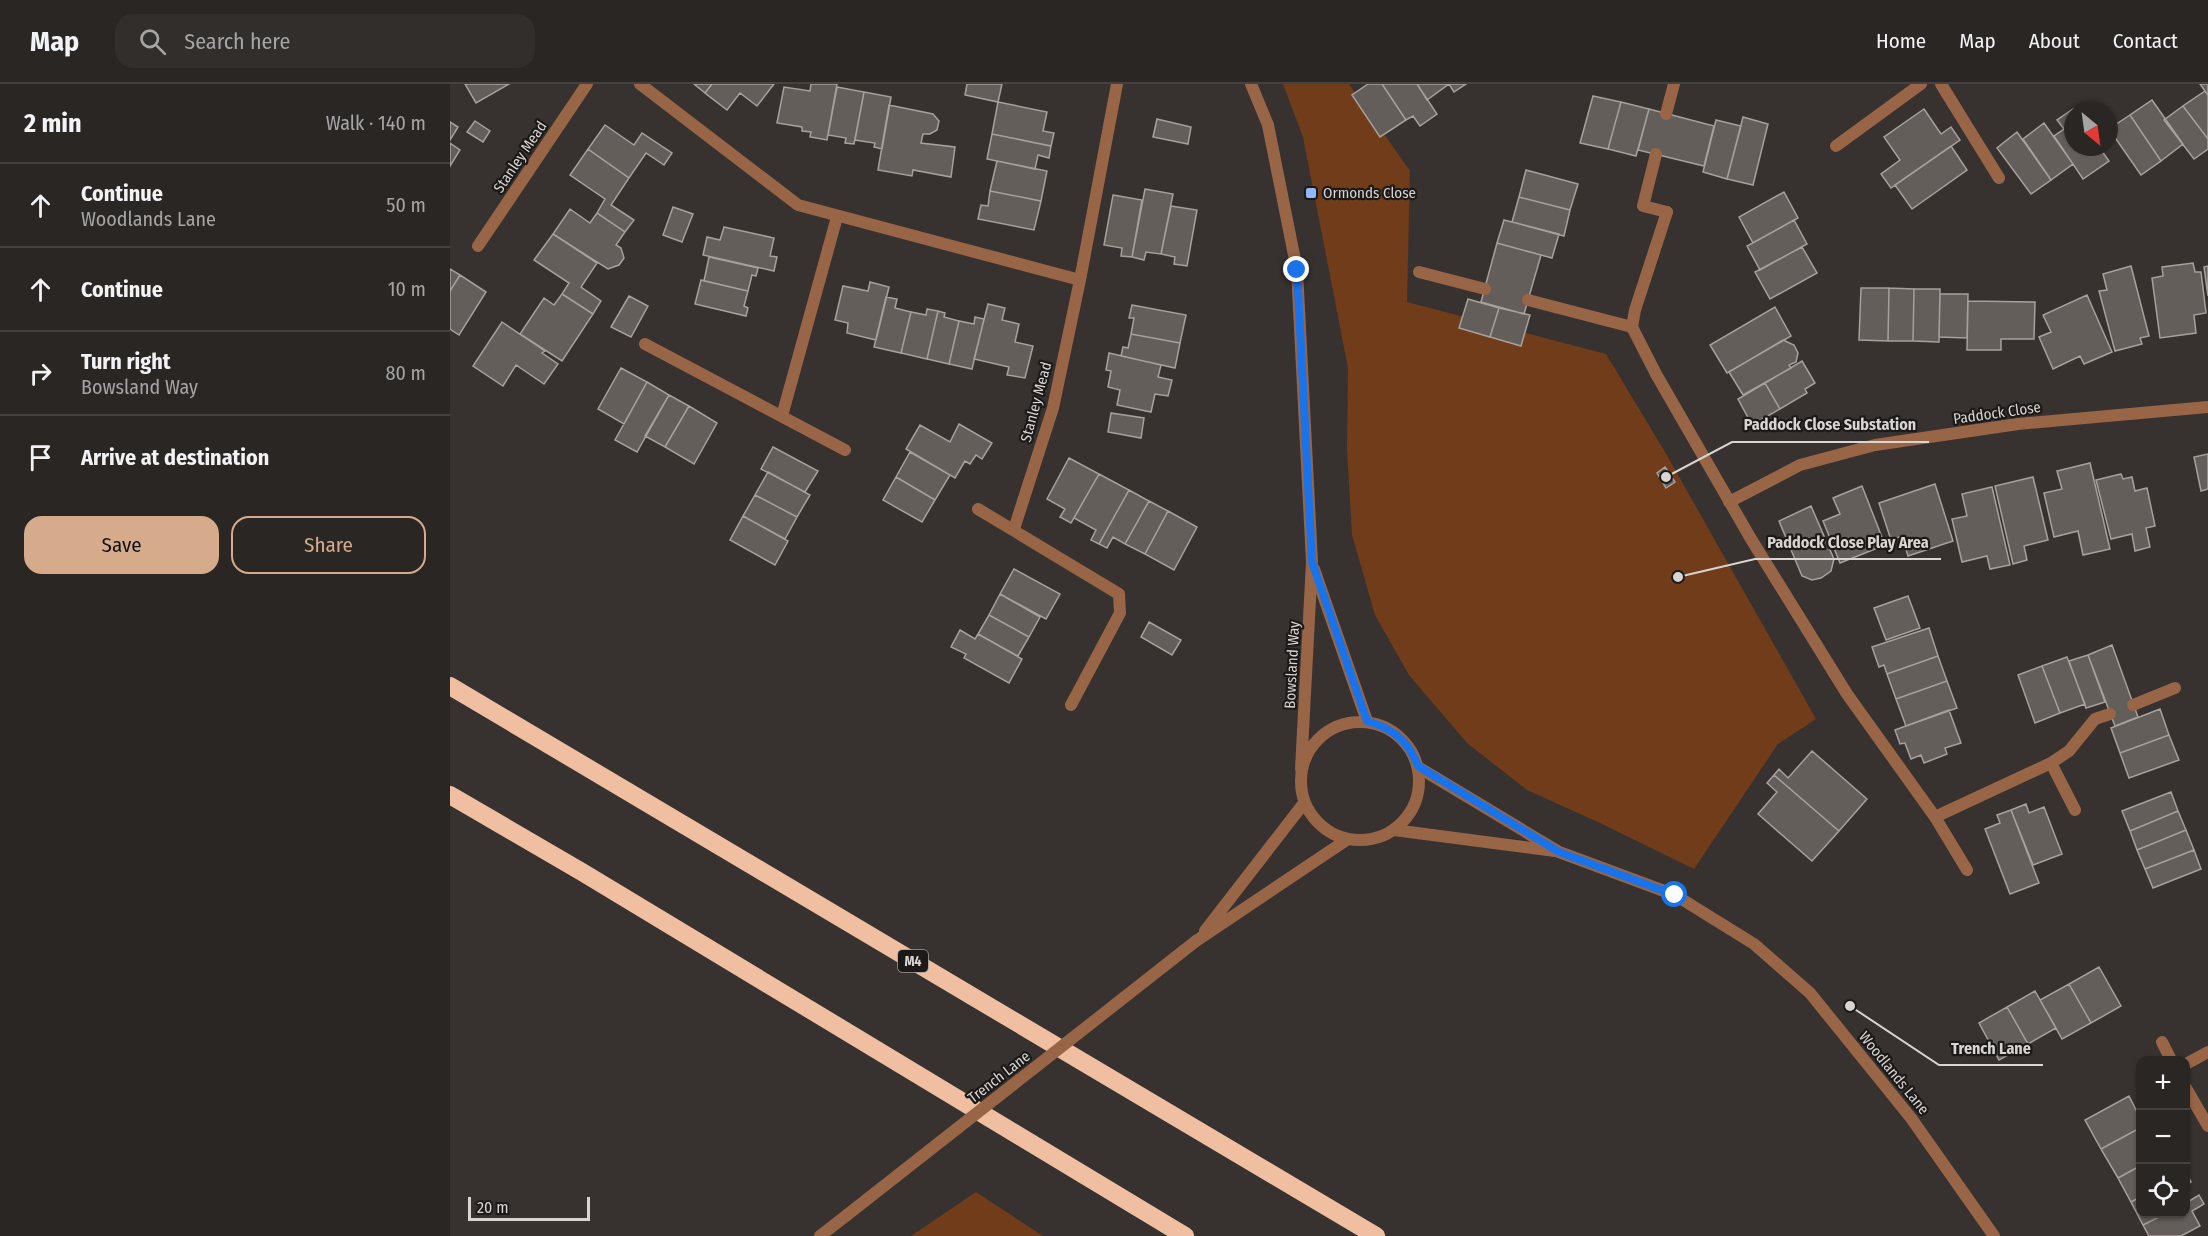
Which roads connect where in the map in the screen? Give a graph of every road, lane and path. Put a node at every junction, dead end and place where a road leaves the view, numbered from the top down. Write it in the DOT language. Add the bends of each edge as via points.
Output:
graph roads {
  1 [pos="587,84"];
  2 [pos="640,84"];
  3 [pos="1117,84"];
  4 [pos="1251,84"];
  5 [pos="1674,84"];
  6 [pos="1921,84"];
  7 [pos="1941,84"];
  8 [pos="1666,114"];
  9 [pos="1836,146"];
  10 [pos="1656,154"];
  11 [pos="1999,178"];
  12 [pos="837,216"];
  13 [pos="478,246"];
  14 [pos="1419,272"];
  15 [pos="1080,280"];
  16 [pos="1485,289"];
  17 [pos="1528,300"];
  18 [pos="1632,327"];
  19 [pos="645,344"];
  20 [pos="2208,407"];
  21 [pos="782,416"];
  22 [pos="845,450"];
  23 [pos="1730,502"];
  24 [pos="978,509"];
  25 [pos="1014,529"];
  26 [pos="1312,562"];
  27 [pos="450,686"];
  28 [pos="2175,688"];
  29 [pos="1071,705"];
  30 [pos="2133,705"];
  31 [pos="2110,714"];
  32 [pos="1367,721"];
  33 [pos="2051,763"];
  34 [pos="1418,766"];
  35 [pos="1301,769"];
  36 [pos="450,795"];
  37 [pos="1304,803"];
  38 [pos="2075,810"];
  39 [pos="1935,817"];
  40 [pos="1394,830"];
  41 [pos="1348,839"];
  42 [pos="1559,852"];
  43 [pos="1967,870"];
  44 [pos="1197,941"];
  45 [pos="2162,1042"];
  46 [pos="2208,1052"];
  47 [pos="2169,1056"];
  48 [pos="2190,1062"];
  49 [pos="2190,1095"];
  50 [pos="2208,1126"];
  51 [pos="820,1236"];
  52 [pos="1185,1236"];
  53 [pos="1376,1236"];
  54 [pos="1994,1236"];
  1 -- 13 [label="street, Stanley Mead"];
  2 -- 12 [label="street" via="798,205"];
  3 -- 15 [label="street, Stanley Mead"];
  4 -- 26 [label="street, Bowsland Way" via="1268,125 1297,270"];
  5 -- 8 [label="street"];
  6 -- 9 [label="street"];
  7 -- 11 [label="street"];
  10 -- 18 [label="street" via="1643,206 1667,212"];
  12 -- 15 [label="street"];
  12 -- 21 [label="street"];
  14 -- 16 [label="street"];
  15 -- 25 [label="street, Stanley Mead" via="1053,408"];
  17 -- 18 [label="street"];
  18 -- 23 [label="street"];
  19 -- 21 [label="street"];
  20 -- 23 [label="street, Paddock Close" via="2018,424 1875,445 1800,465"];
  21 -- 22 [label="street"];
  23 -- 39 [label="street" via="1847,694"];
  24 -- 25 [label="street"];
  25 -- 29 [label="street" via="1119,594 1120,613"];
  26 -- 32 [label="street, Bowsland Way"];
  26 -- 35 [label="street, Bowsland Way"];
  27 -- 53 [label="highway, M4"];
  28 -- 30 [label="street"];
  31 -- 33 [label="street" via="2095,719 2069,751"];
  32 -- 34 [label="street" via="1400,736 1412,750"];
  32 -- 35 [label="street" via="1333,727 1307,752"];
  33 -- 38 [label="street"];
  33 -- 39 [label="street"];
  34 -- 40 [label="street" via="1416,802"];
  34 -- 42 [label="street, Woodlands Lane"];
  35 -- 37 [label="street"];
  36 -- 52 [label="highway"];
  37 -- 41 [label="street" via="1315,820"];
  37 -- 44 [label="street, Trench Lane"];
  39 -- 43 [label="street"];
  40 -- 41 [label="street" via="1364,841"];
  40 -- 42 [label="street, Woodlands Lane"];
  41 -- 44 [label="street, Trench Lane"];
  42 -- 54 [label="street, Woodlands Lane" via="1675,895 1754,944 1810,993 1911,1118"];
  44 -- 51 [label="street, Trench Lane, bridge"];
  45 -- 47 [label="street"];
  46 -- 48 [label="street"];
  49 -- 50 [label="street"];
}
